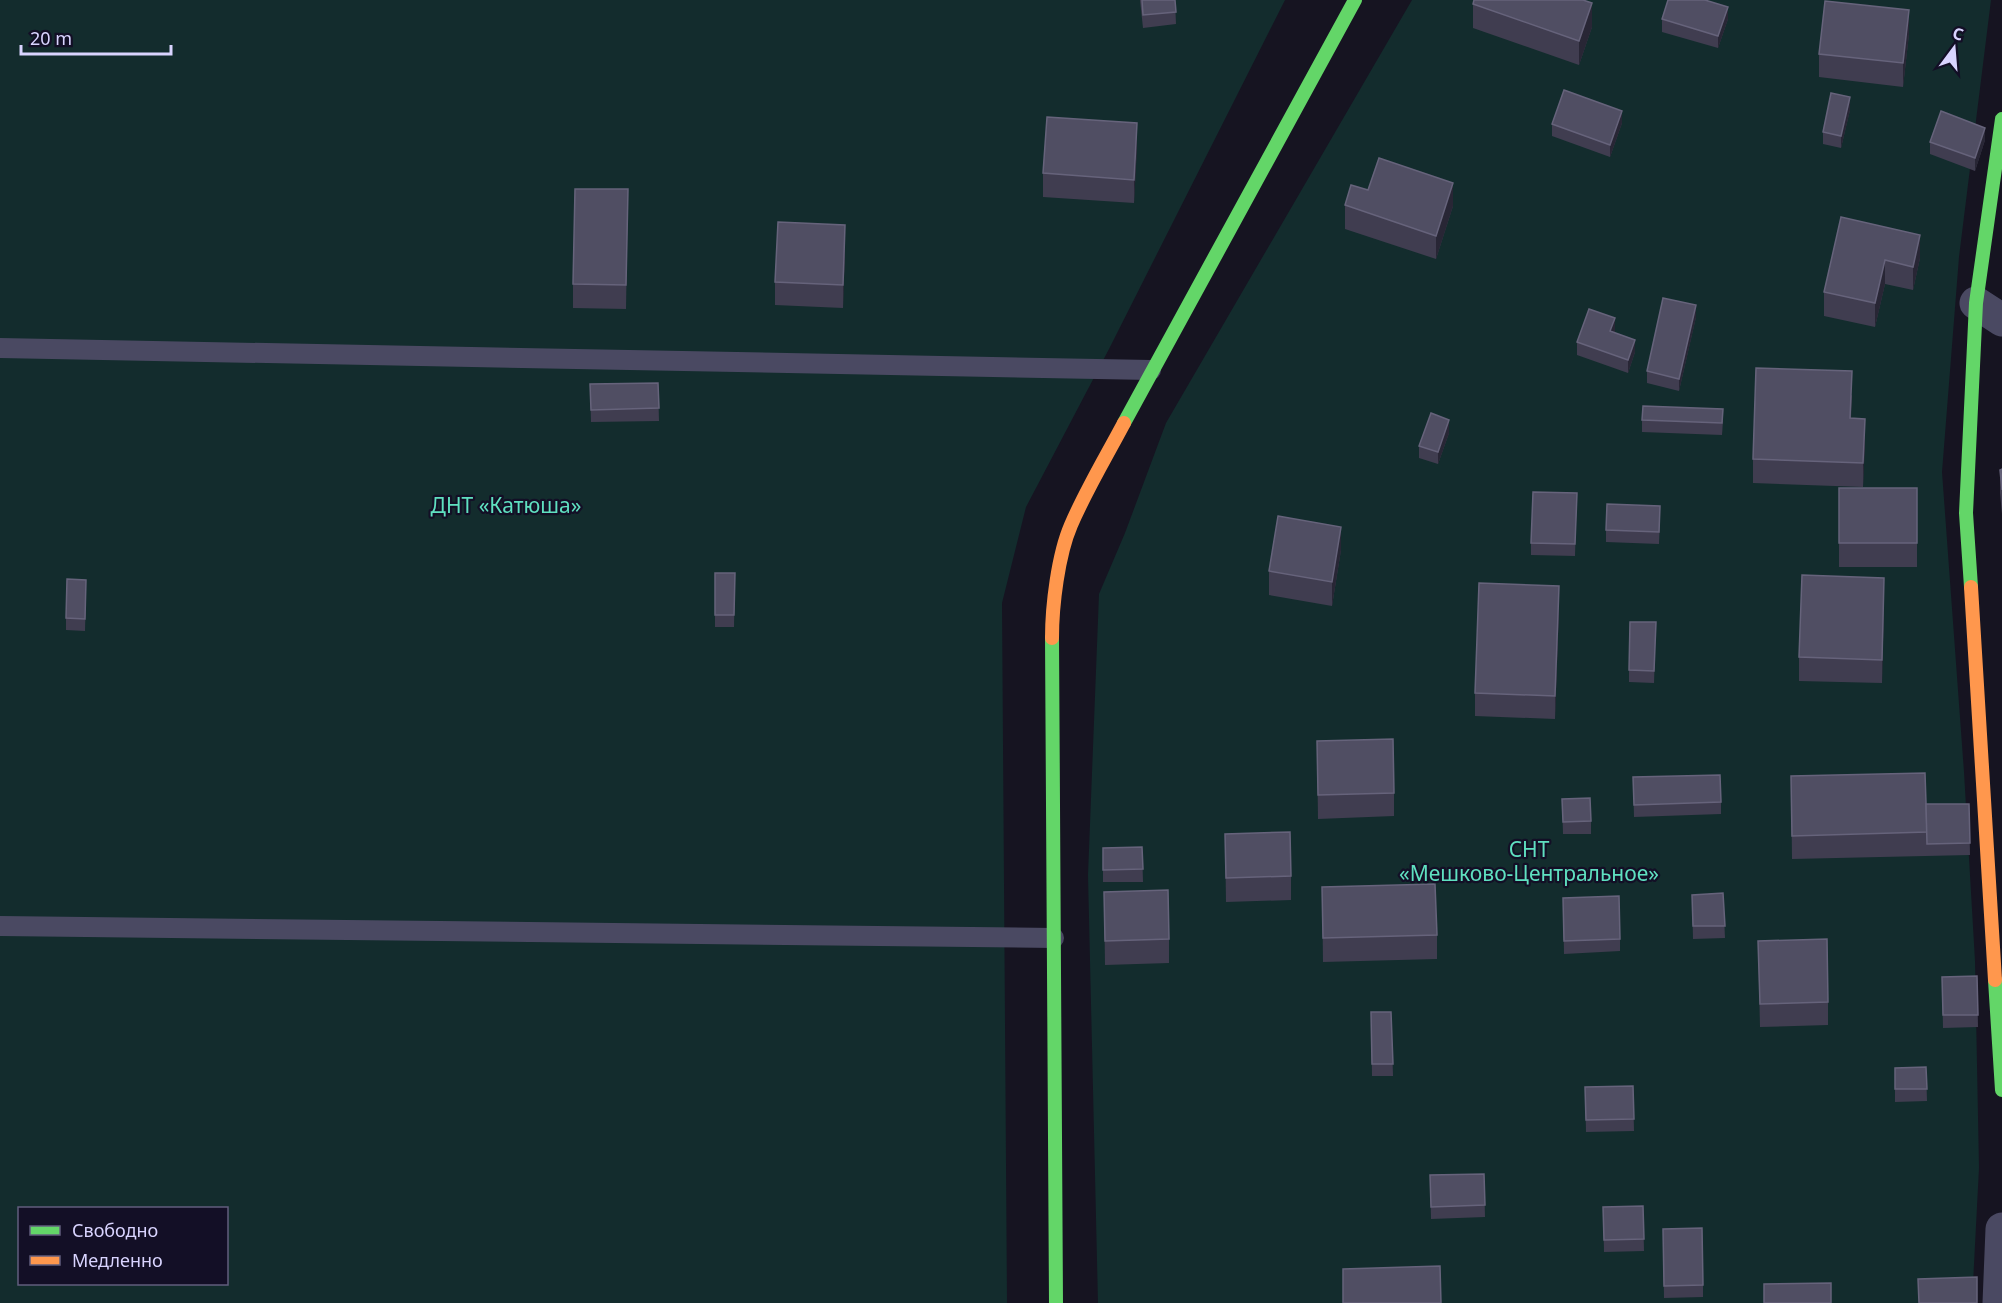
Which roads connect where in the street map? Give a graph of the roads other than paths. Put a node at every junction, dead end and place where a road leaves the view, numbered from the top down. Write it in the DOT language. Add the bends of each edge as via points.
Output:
graph roads {
  1 [pos="1355,0"];
  2 [pos="2002,119"];
  3 [pos="1989,312"];
  4 [pos="0,348"];
  5 [pos="1151,370"];
  6 [pos="0,926"];
  7 [pos="1054,938"];
  8 [pos="2002,1090"];
  9 [pos="2002,1229"];
  10 [pos="1056,1303"];
  11 [pos="1999,1303"];
  1 -- 5 [label="street"];
  2 -- 3 [label="street"];
  3 -- 8 [label="street" via="1966,513"];
  4 -- 5 [label="lane"];
  5 -- 7 [label="street" via="1070,527 1060,562 1052,623"];
  6 -- 7 [label="lane"];
  7 -- 10 [label="street"];
  9 -- 11 [label="street"];
}
